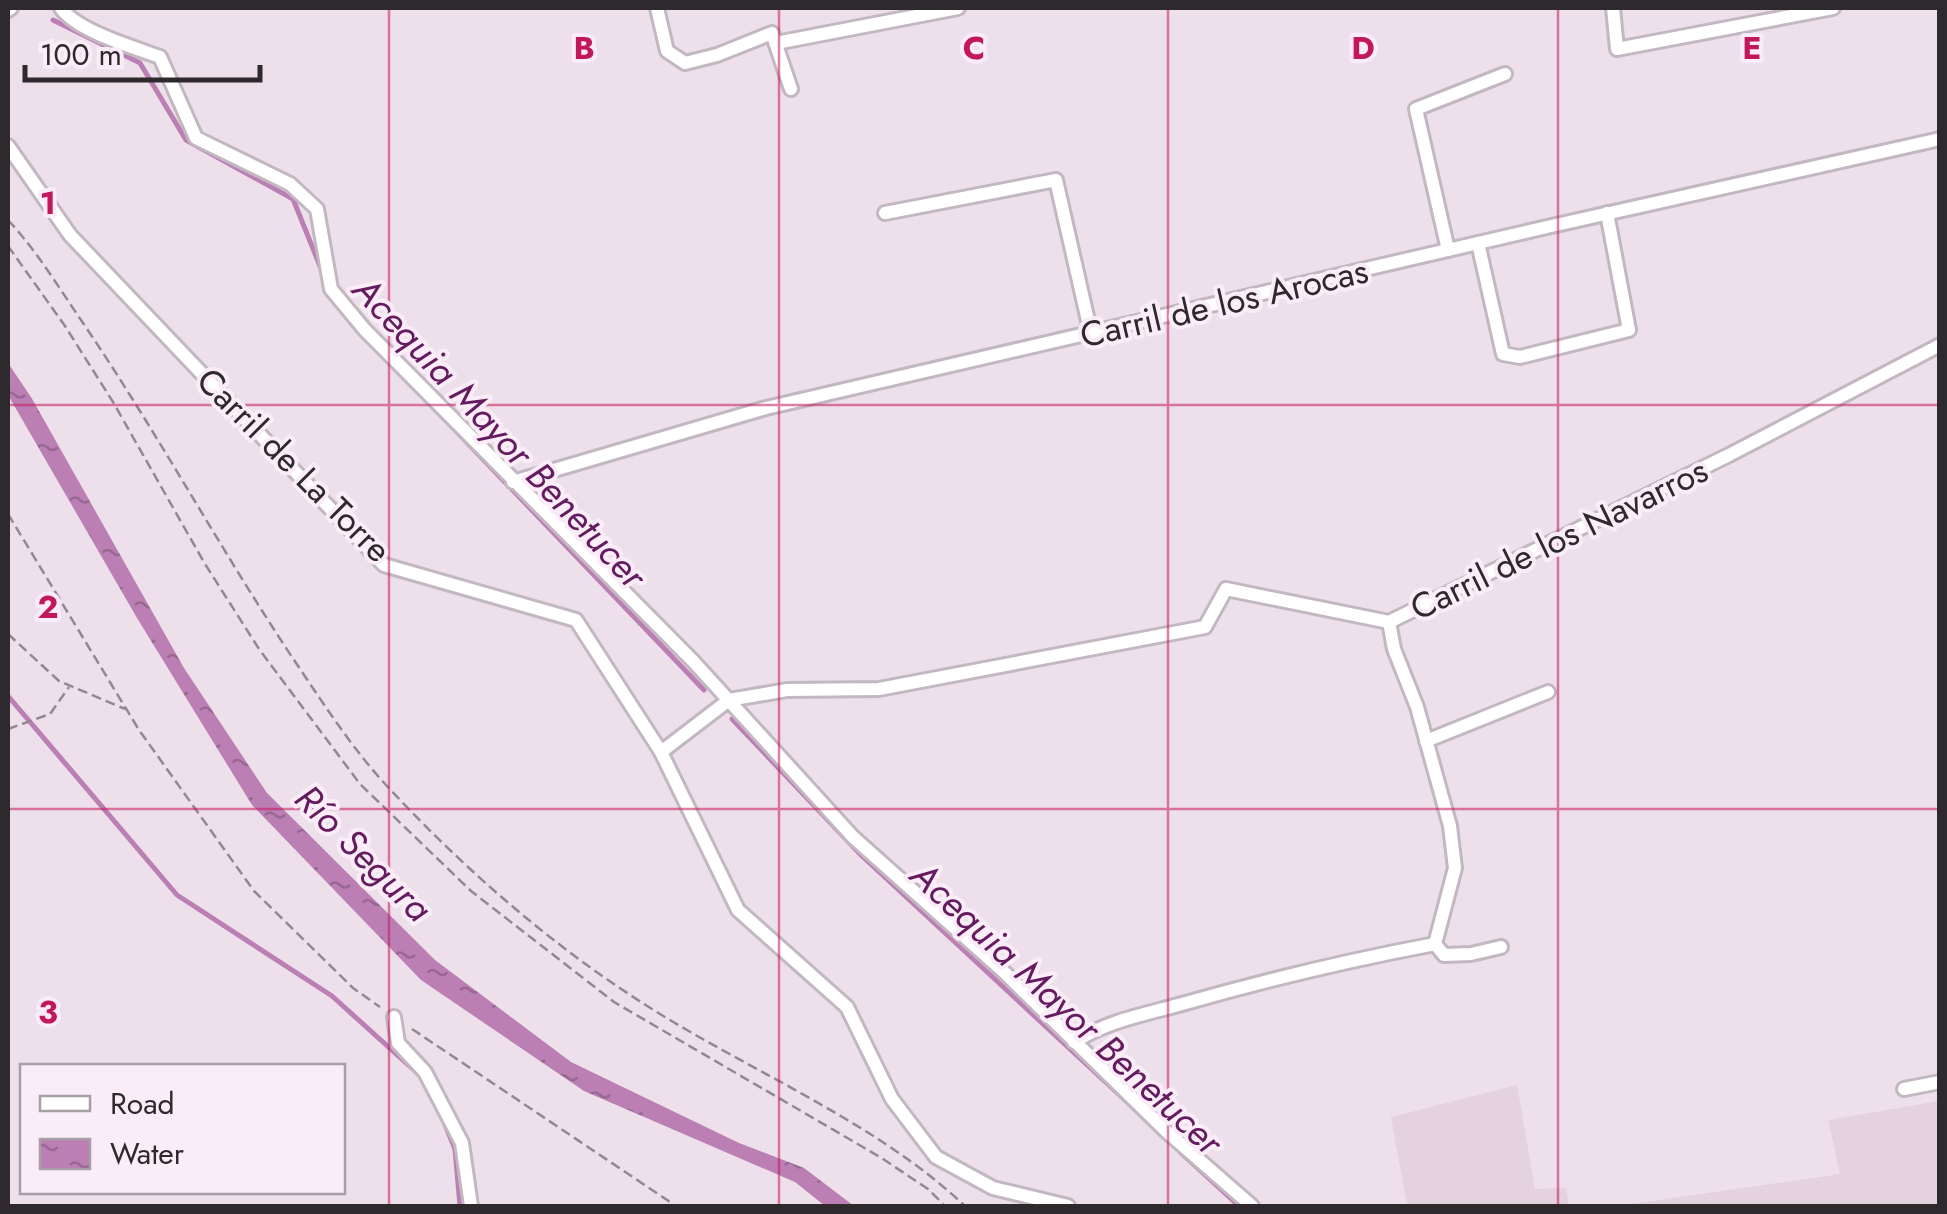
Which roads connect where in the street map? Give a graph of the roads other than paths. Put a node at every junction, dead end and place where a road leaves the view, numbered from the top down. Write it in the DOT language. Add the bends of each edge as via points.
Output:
graph roads {
  1 [pos="61,8"];
  2 [pos="656,8"];
  3 [pos="958,8"];
  4 [pos="1613,8"];
  5 [pos="1833,8"];
  6 [pos="776,43"];
  7 [pos="1505,74"];
  8 [pos="791,90"];
  9 [pos="1940,140"];
  10 [pos="8,146"];
  11 [pos="885,213"];
  12 [pos="1607,213"];
  13 [pos="1478,243"];
  14 [pos="1448,250"];
  15 [pos="1092,334"];
  16 [pos="1940,345"];
  17 [pos="513,482"];
  18 [pos="1389,622"];
  19 [pos="1548,692"];
  20 [pos="729,700"];
  21 [pos="1426,742"];
  22 [pos="661,752"];
  23 [pos="1435,944"];
  24 [pos="1501,946"];
  25 [pos="394,1016"];
  26 [pos="1074,1042"];
  27 [pos="1940,1082"];
  28 [pos="1904,1089"];
  29 [pos="472,1206"];
  30 [pos="1068,1206"];
  31 [pos="1252,1206"];
  1 -- 17 [label="street" via="113,40 160,57 196,138 290,184 317,208 331,289"];
  2 -- 6 [label="street" via="667,52 685,62 772,33"];
  3 -- 6 [label="street"];
  4 -- 5 [label="street" via="1617,49"];
  6 -- 8 [label="street"];
  7 -- 14 [label="street" via="1416,109"];
  9 -- 12 [label="street, Carril de los Arocas"];
  10 -- 22 [label="street, Carril de La Torre" via="70,235 384,564 576,620"];
  11 -- 15 [label="street" via="1056,180"];
  12 -- 13 [label="street, Carril de los Arocas"];
  12 -- 13 [label="street" via="1629,330 1520,358 1502,354"];
  13 -- 14 [label="street, Carril de los Arocas"];
  14 -- 15 [label="street, Carril de los Arocas"];
  15 -- 17 [label="street, Carril de los Arocas" via="766,408"];
  16 -- 18 [label="street, Carril de los Navarros"];
  17 -- 20 [label="street"];
  18 -- 20 [label="street, Carril de los Navarros" via="1226,589 1205,628 878,689 787,690"];
  18 -- 21 [label="street"];
  19 -- 21 [label="street"];
  20 -- 22 [label="street, Carril de los Navarros"];
  20 -- 26 [label="street" via="853,837"];
  21 -- 23 [label="street" via="1456,868"];
  22 -- 30 [label="street, Carril de La Torre" via="738,910 847,1007 892,1099 936,1157 994,1188"];
  23 -- 24 [label="street" via="1444,955"];
  23 -- 26 [label="street" via="1226,992 1094,1029"];
  25 -- 29 [label="street" via="398,1043 425,1072 462,1143"];
  26 -- 31 [label="street"];
  27 -- 28 [label="street"];
}
